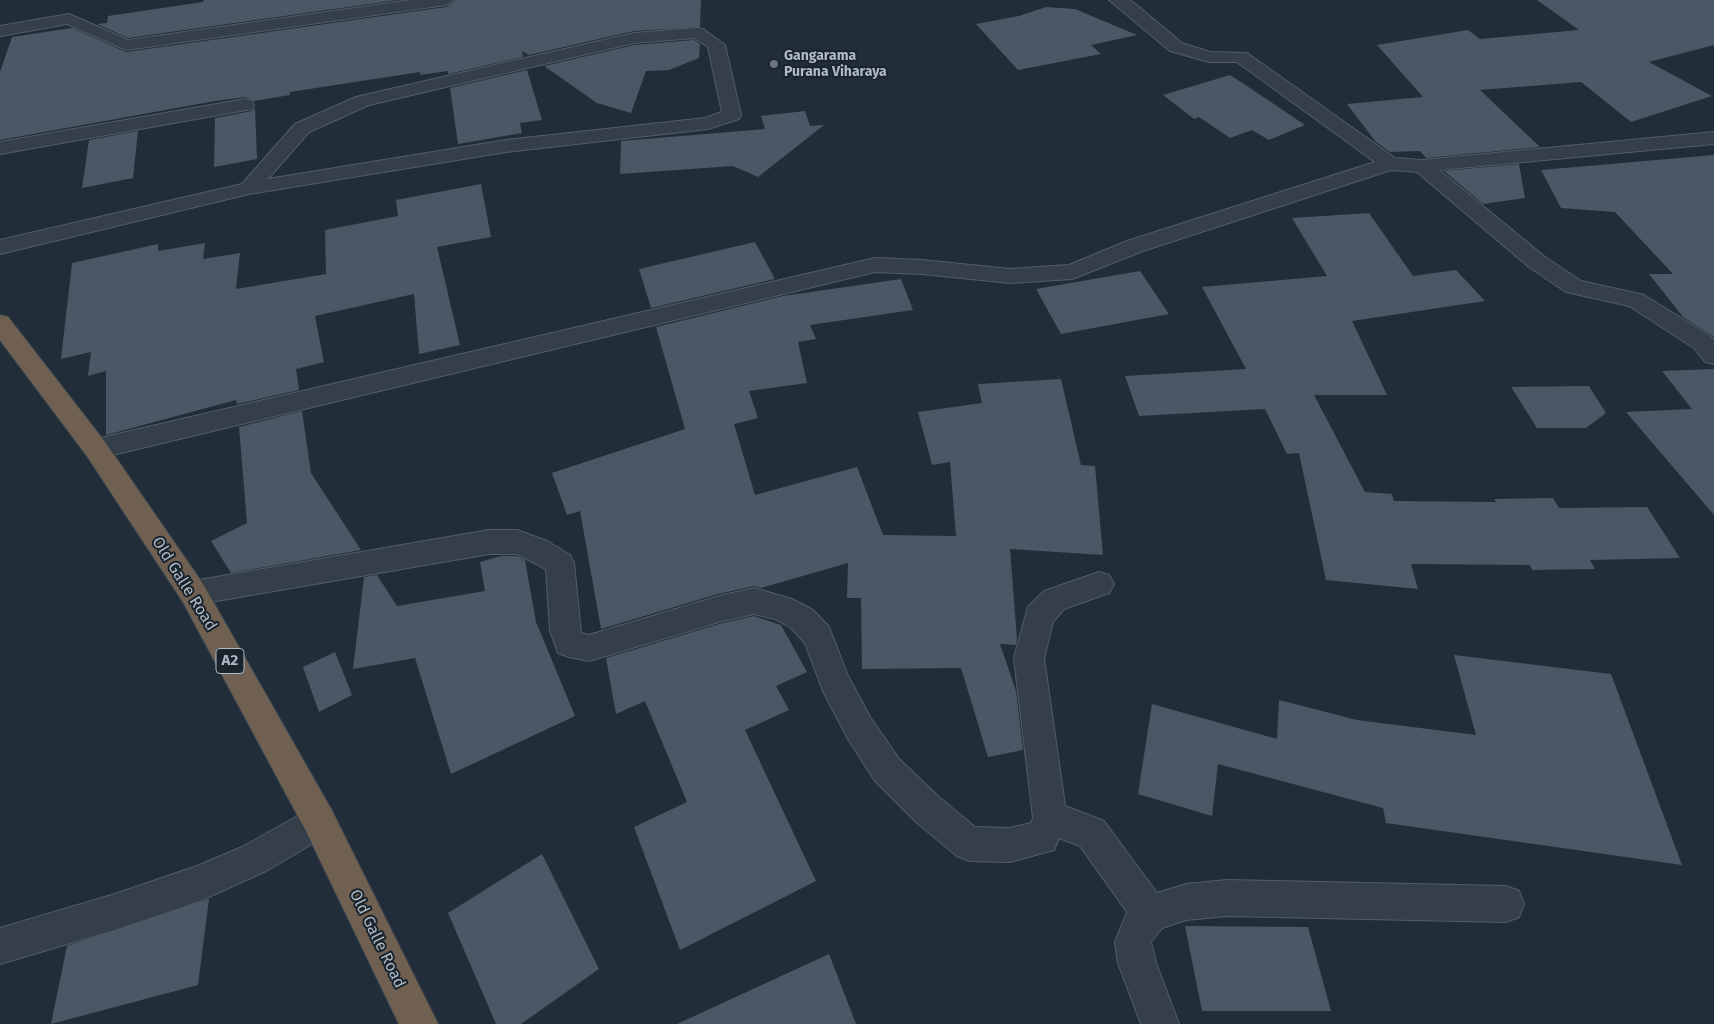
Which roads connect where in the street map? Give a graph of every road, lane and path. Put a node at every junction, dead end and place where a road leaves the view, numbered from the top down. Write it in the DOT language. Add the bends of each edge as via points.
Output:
graph roads {
  1 [pos="446,0"];
  2 [pos="1117,0"];
  3 [pos="0,31"];
  4 [pos="245,105"];
  5 [pos="1714,138"];
  6 [pos="0,148"];
  7 [pos="1390,164"];
  8 [pos="1422,166"];
  9 [pos="250,188"];
  10 [pos="0,247"];
  11 [pos="0,323"];
  12 [pos="1714,356"];
  13 [pos="96,449"];
  14 [pos="1099,584"];
  15 [pos="193,594"];
  16 [pos="1050,818"];
  17 [pos="319,821"];
  18 [pos="1506,904"];
  19 [pos="1150,914"];
  20 [pos="0,946"];
  21 [pos="419,1024"];
  22 [pos="1160,1024"];
  1 -- 3 [label="street" via="126,45 69,19"];
  2 -- 7 [label="street" via="1176,46 1209,57 1241,57"];
  4 -- 6 [label="street"];
  5 -- 8 [label="street"];
  7 -- 8 [label="street"];
  7 -- 13 [label="street" via="1135,246 1072,272 1010,276 875,265"];
  8 -- 12 [label="street" via="1537,262 1574,287 1636,300 1702,342"];
  9 -- 9 [label="street" via="506,146 708,123 732,115 716,46 697,34 634,38 363,101 302,128"];
  9 -- 10 [label="street"];
  11 -- 13 [label="highway, Old Galle Road / A2"];
  13 -- 15 [label="highway, Old Galle Road / A2"];
  14 -- 16 [label="street" via="1054,600 1039,616 1029,658"];
  15 -- 16 [label="street" via="489,542 517,542 560,563 564,630 569,644 589,648 719,609 754,602 782,608 802,619 818,636 834,681 859,728 887,770 928,810 970,844 1010,846 1042,838"];
  15 -- 17 [label="highway, Old Galle Road / A2"];
  16 -- 19 [label="street" via="1092,834"];
  17 -- 20 [label="street" via="200,884"];
  17 -- 21 [label="highway, Old Galle Road / A2"];
  18 -- 19 [label="street" via="1227,898 1186,902"];
  19 -- 22 [label="street" via="1137,928 1133,942"];
}
